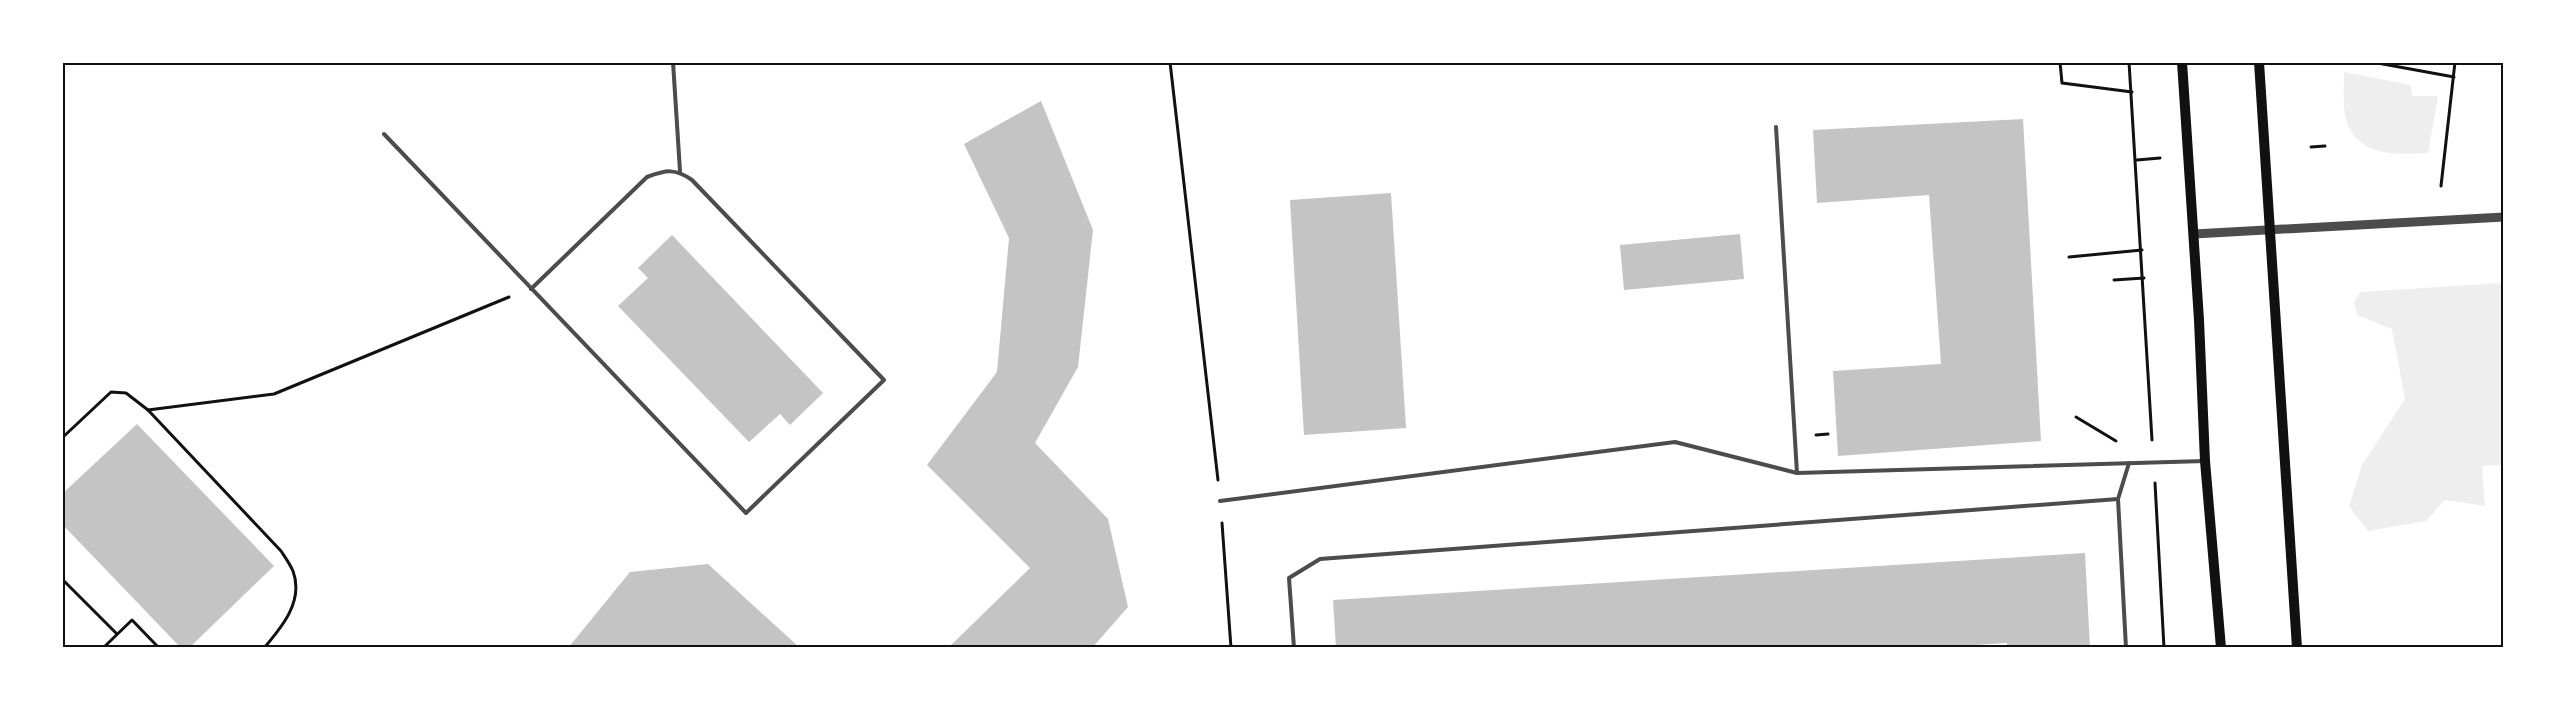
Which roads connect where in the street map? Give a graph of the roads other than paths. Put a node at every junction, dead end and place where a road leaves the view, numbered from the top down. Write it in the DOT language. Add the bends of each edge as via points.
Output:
graph roads {
  1 [pos="673,62"];
  2 [pos="2182,62"];
  3 [pos="2259,62"];
  4 [pos="1776,127"];
  5 [pos="384,134"];
  6 [pos="680,171"];
  7 [pos="2504,217"];
  8 [pos="2269,229"];
  9 [pos="2194,234"];
  10 [pos="531,288"];
  11 [pos="2205,461"];
  12 [pos="2129,463"];
  13 [pos="1797,473"];
  14 [pos="2118,499"];
  15 [pos="1220,501"];
  16 [pos="1294,648"];
  17 [pos="2126,648"];
  18 [pos="2221,648"];
  19 [pos="2297,648"];
  1 -- 6 [label="lane"];
  2 -- 9 [label="main road"];
  3 -- 8 [label="main road"];
  4 -- 13 [label="lane"];
  5 -- 10 [label="lane"];
  6 -- 10 [label="lane" via="667,169 647,177"];
  6 -- 10 [label="lane" via="884,380 746,513"];
  7 -- 8 [label="street"];
  8 -- 9 [label="street"];
  8 -- 19 [label="main road"];
  9 -- 11 [label="main road"];
  11 -- 12 [label="lane"];
  11 -- 18 [label="main road"];
  12 -- 13 [label="lane"];
  12 -- 14 [label="lane"];
  13 -- 15 [label="lane" via="1676,442"];
  14 -- 16 [label="lane" via="1320,559 1289,578"];
  14 -- 17 [label="lane"];
}
